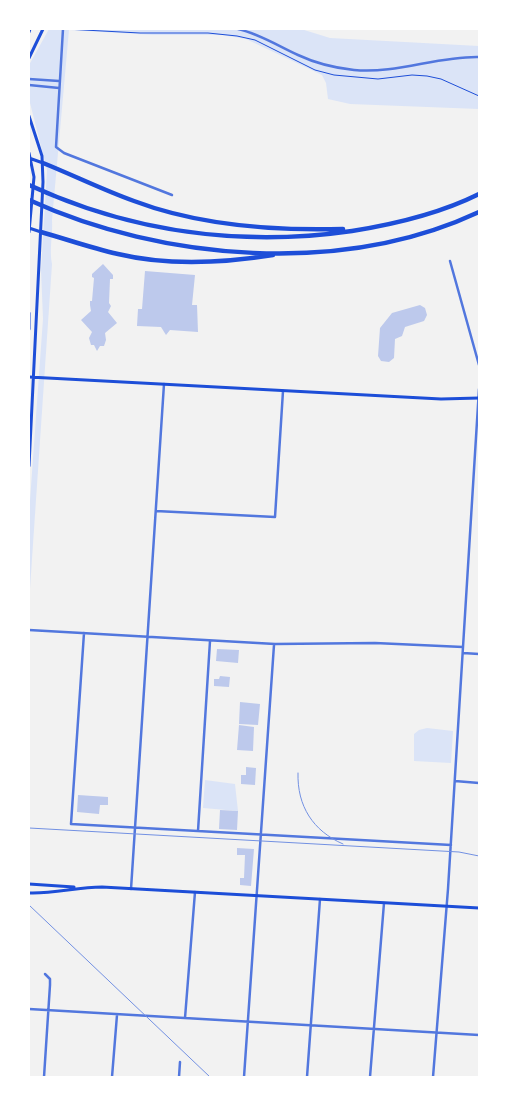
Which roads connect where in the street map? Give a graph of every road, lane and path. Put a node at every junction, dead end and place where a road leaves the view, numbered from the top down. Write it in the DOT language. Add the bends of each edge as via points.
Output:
graph roads {
  1 [pos="43,29"];
  2 [pos="63,29"];
  3 [pos="68,29"];
  4 [pos="238,29"];
  5 [pos="479,57"];
  6 [pos="29,58"];
  7 [pos="29,79"];
  8 [pos="59,81"];
  9 [pos="29,85"];
  10 [pos="59,88"];
  11 [pos="479,96"];
  12 [pos="29,116"];
  13 [pos="29,153"];
  14 [pos="30,158"];
  15 [pos="43,163"];
  16 [pos="29,185"];
  17 [pos="479,194"];
  18 [pos="172,195"];
  19 [pos="29,200"];
  20 [pos="479,212"];
  21 [pos="29,228"];
  22 [pos="362,229"];
  23 [pos="29,232"];
  24 [pos="41,232"];
  25 [pos="287,253"];
  26 [pos="450,261"];
  27 [pos="29,313"];
  28 [pos="29,329"];
  29 [pos="479,365"];
  30 [pos="29,377"];
  31 [pos="34,378"];
  32 [pos="164,384"];
  33 [pos="479,389"];
  34 [pos="283,390"];
  35 [pos="479,398"];
  36 [pos="29,466"];
  37 [pos="156,511"];
  38 [pos="29,630"];
  39 [pos="84,633"];
  40 [pos="147,636"];
  41 [pos="210,640"];
  42 [pos="274,644"];
  43 [pos="463,647"];
  44 [pos="463,654"];
  45 [pos="479,654"];
  46 [pos="455,781"];
  47 [pos="479,783"];
  48 [pos="134,828"];
  49 [pos="198,831"];
  50 [pos="261,835"];
  51 [pos="451,845"];
  52 [pos="29,884"];
  53 [pos="77,888"];
  54 [pos="131,889"];
  55 [pos="195,892"];
  56 [pos="29,893"];
  57 [pos="257,896"];
  58 [pos="320,899"];
  59 [pos="384,903"];
  60 [pos="447,906"];
  61 [pos="479,908"];
  62 [pos="45,974"];
  63 [pos="29,1009"];
  64 [pos="49,1010"];
  65 [pos="117,1015"];
  66 [pos="184,1018"];
  67 [pos="248,1022"];
  68 [pos="311,1025"];
  69 [pos="374,1029"];
  70 [pos="436,1032"];
  71 [pos="479,1035"];
  72 [pos="180,1062"];
  73 [pos="44,1077"];
  74 [pos="112,1077"];
  75 [pos="179,1077"];
  76 [pos="244,1077"];
  77 [pos="307,1077"];
  78 [pos="370,1077"];
  79 [pos="433,1077"];
  1 -- 6 [label="main road"];
  2 -- 8 [label="street"];
  3 -- 11 [label="path" via="237,36 256,40 315,70 334,75 370,79 427,76"];
  4 -- 5 [label="street" via="306,58 353,70 382,70"];
  7 -- 8 [label="street"];
  8 -- 10 [label="street"];
  9 -- 10 [label="street"];
  10 -- 18 [label="street" via="56,146 64,153"];
  12 -- 15 [label="main road"];
  13 -- 14 [label="main road"];
  14 -- 15 [label="main road"];
  14 -- 21 [label="main road" via="34,177"];
  15 -- 22 [label="highway" via="134,201 187,217 273,228"];
  15 -- 24 [label="main road"];
  16 -- 22 [label="highway" via="114,218 200,234 276,238"];
  17 -- 22 [label="highway" via="415,218"];
  19 -- 25 [label="highway" via="113,232 173,245"];
  20 -- 25 [label="highway" via="445,226 388,240 350,248"];
  21 -- 23 [label="main road"];
  21 -- 24 [label="main road"];
  24 -- 25 [label="highway" via="120,255 163,260 240,260"];
  24 -- 31 [label="main road"];
  26 -- 29 [label="street"];
  27 -- 28 [label="main road"];
  30 -- 31 [label="main road"];
  31 -- 32 [label="main road"];
  31 -- 36 [label="main road"];
  32 -- 34 [label="main road"];
  32 -- 37 [label="street"];
  33 -- 35 [label="street"];
  34 -- 35 [label="main road" via="441,399"];
  34 -- 37 [label="street" via="275,517"];
  35 -- 43 [label="street"];
  37 -- 40 [label="street"];
  38 -- 39 [label="street"];
  39 -- 40 [label="street"];
  39 -- 48 [label="street" via="71,824"];
  40 -- 41 [label="street"];
  40 -- 48 [label="street"];
  41 -- 42 [label="street"];
  41 -- 49 [label="street"];
  42 -- 43 [label="street" via="375,643"];
  42 -- 50 [label="street"];
  43 -- 44 [label="street"];
  44 -- 45 [label="street"];
  44 -- 46 [label="street"];
  46 -- 47 [label="street"];
  46 -- 51 [label="street"];
  48 -- 49 [label="street"];
  48 -- 54 [label="street"];
  49 -- 50 [label="street"];
  50 -- 51 [label="street"];
  50 -- 57 [label="street"];
  51 -- 60 [label="street"];
  52 -- 53 [label="main road"];
  53 -- 54 [label="main road"];
  53 -- 56 [label="main road" via="59,893"];
  54 -- 55 [label="main road"];
  55 -- 57 [label="main road"];
  55 -- 66 [label="street"];
  57 -- 58 [label="main road"];
  57 -- 67 [label="street"];
  58 -- 59 [label="main road"];
  58 -- 68 [label="street"];
  59 -- 60 [label="main road"];
  59 -- 69 [label="street"];
  60 -- 61 [label="main road"];
  60 -- 70 [label="street"];
  62 -- 64 [label="street" via="50,979"];
  63 -- 64 [label="street"];
  64 -- 65 [label="street"];
  64 -- 73 [label="street"];
  65 -- 66 [label="street"];
  65 -- 74 [label="street"];
  66 -- 67 [label="street"];
  67 -- 68 [label="street"];
  67 -- 76 [label="street"];
  68 -- 69 [label="street"];
  68 -- 77 [label="street"];
  69 -- 70 [label="street"];
  69 -- 78 [label="street"];
  70 -- 71 [label="street"];
  70 -- 79 [label="street"];
  72 -- 75 [label="street"];
}
